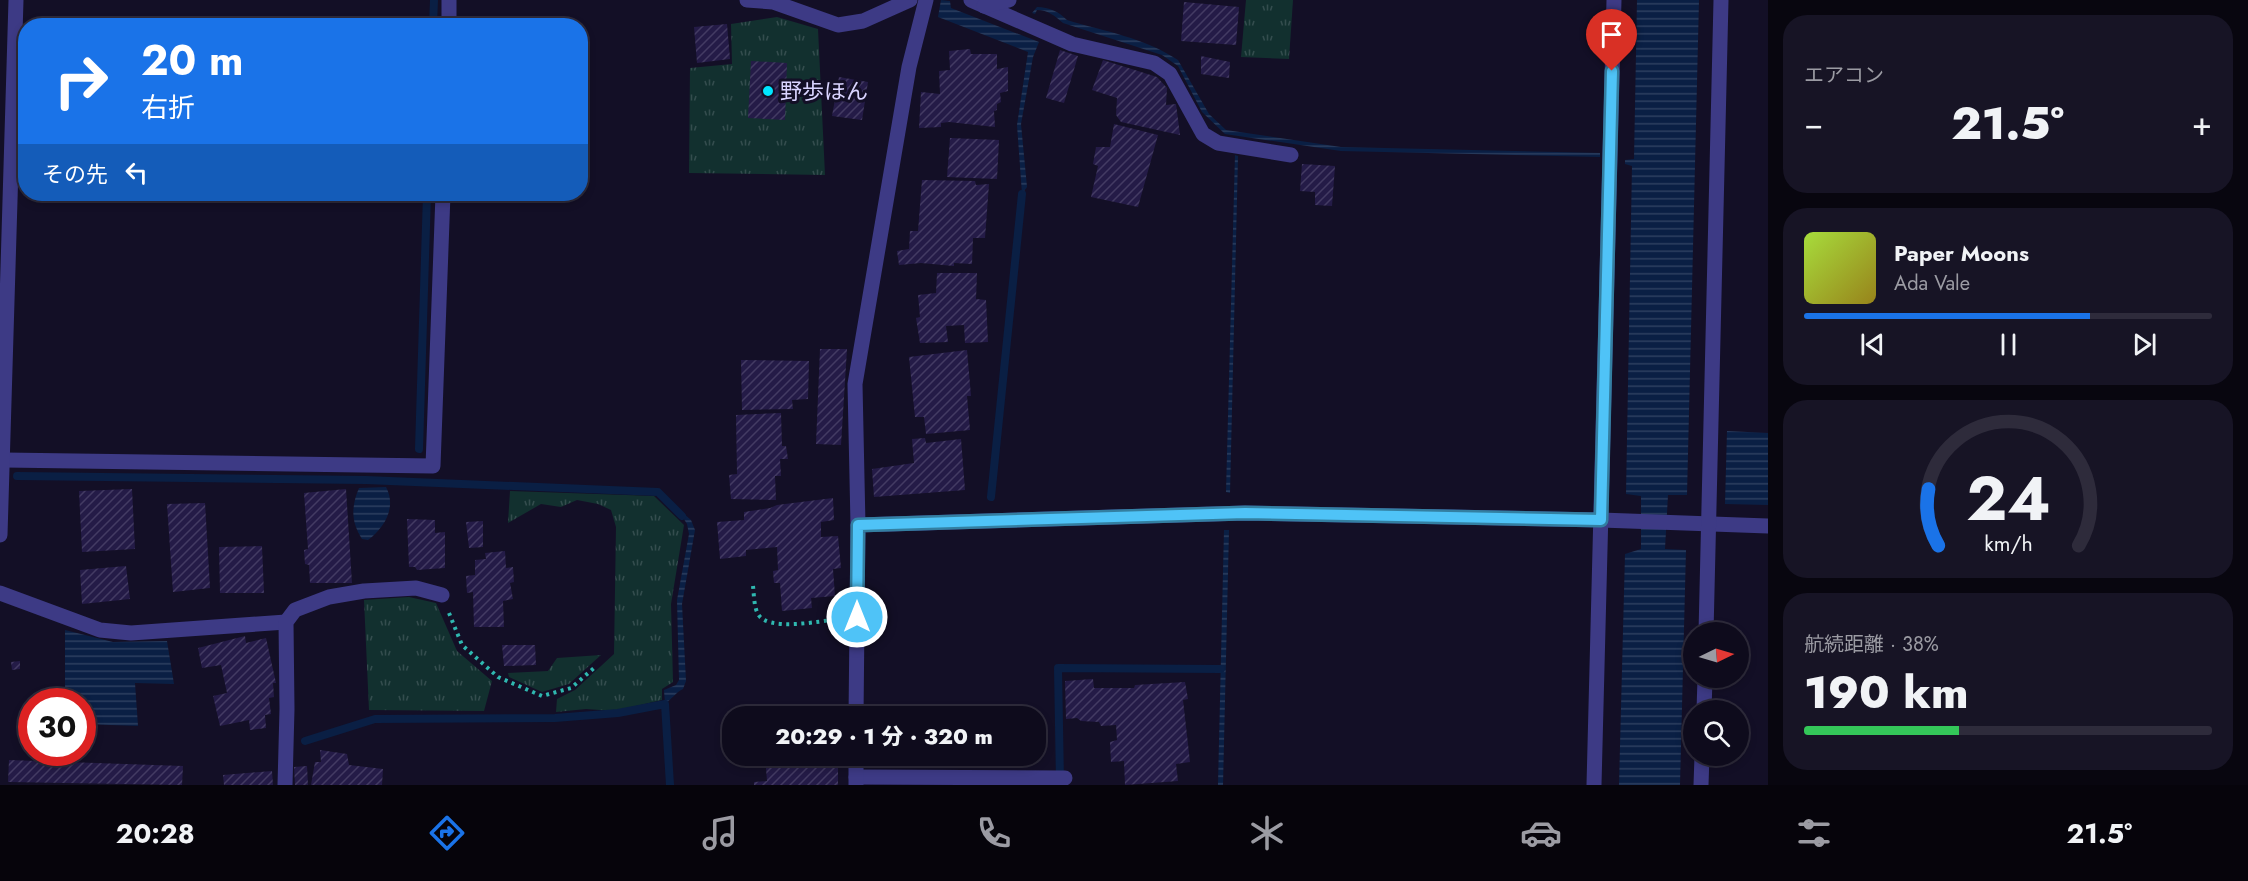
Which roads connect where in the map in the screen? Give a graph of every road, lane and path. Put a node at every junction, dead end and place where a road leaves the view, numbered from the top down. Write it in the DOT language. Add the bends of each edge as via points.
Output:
graph roads {
  1 [pos="16,0"];
  2 [pos="449,0"];
  3 [pos="747,0"];
  4 [pos="910,0"];
  5 [pos="926,0"];
  6 [pos="1010,0"];
  7 [pos="1614,0"];
  8 [pos="1721,0"];
  9 [pos="978,3"];
  10 [pos="448,18"];
  11 [pos="1291,154"];
  12 [pos="443,201"];
  13 [pos="4,460"];
  14 [pos="1601,520"];
  15 [pos="858,525"];
  16 [pos="1709,525"];
  17 [pos="1768,526"];
  18 [pos="0,535"];
  19 [pos="753,586"];
  20 [pos="0,593"];
  21 [pos="442,595"];
  22 [pos="857,617"];
  23 [pos="286,622"];
  24 [pos="1706,622"];
  25 [pos="594,668"];
  26 [pos="856,706"];
  27 [pos="1702,766"];
  28 [pos="1065,778"];
  29 [pos="856,781"];
  30 [pos="285,785"];
  31 [pos="1594,785"];
  32 [pos="1701,785"];
  1 -- 13 [label="street"];
  2 -- 10 [label="street"];
  3 -- 4 [label="street" via="773,2 838,26 863,21"];
  5 -- 15 [label="street" via="909,67 855,384"];
  6 -- 9 [label="street"];
  7 -- 14 [label="street"];
  8 -- 16 [label="street"];
  9 -- 11 [label="street" via="1072,44 1154,63 1170,74 1203,134 1218,143"];
  12 -- 13 [label="street" via="433,466"];
  13 -- 18 [label="street"];
  14 -- 15 [label="street" via="1245,513"];
  14 -- 16 [label="street"];
  14 -- 31 [label="street"];
  15 -- 22 [label="street"];
  16 -- 17 [label="street"];
  16 -- 24 [label="street"];
  19 -- 22 [label="path" via="758,614 765,622"];
  20 -- 23 [label="street" via="100,630 131,633"];
  21 -- 23 [label="street" via="416,588 329,597 295,610"];
  21 -- 25 [label="path" via="462,645 498,677 542,696 571,688"];
  22 -- 26 [label="street"];
  23 -- 30 [label="street"];
  27 -- 32 [label="street"];
  28 -- 29 [label="street"];
}
